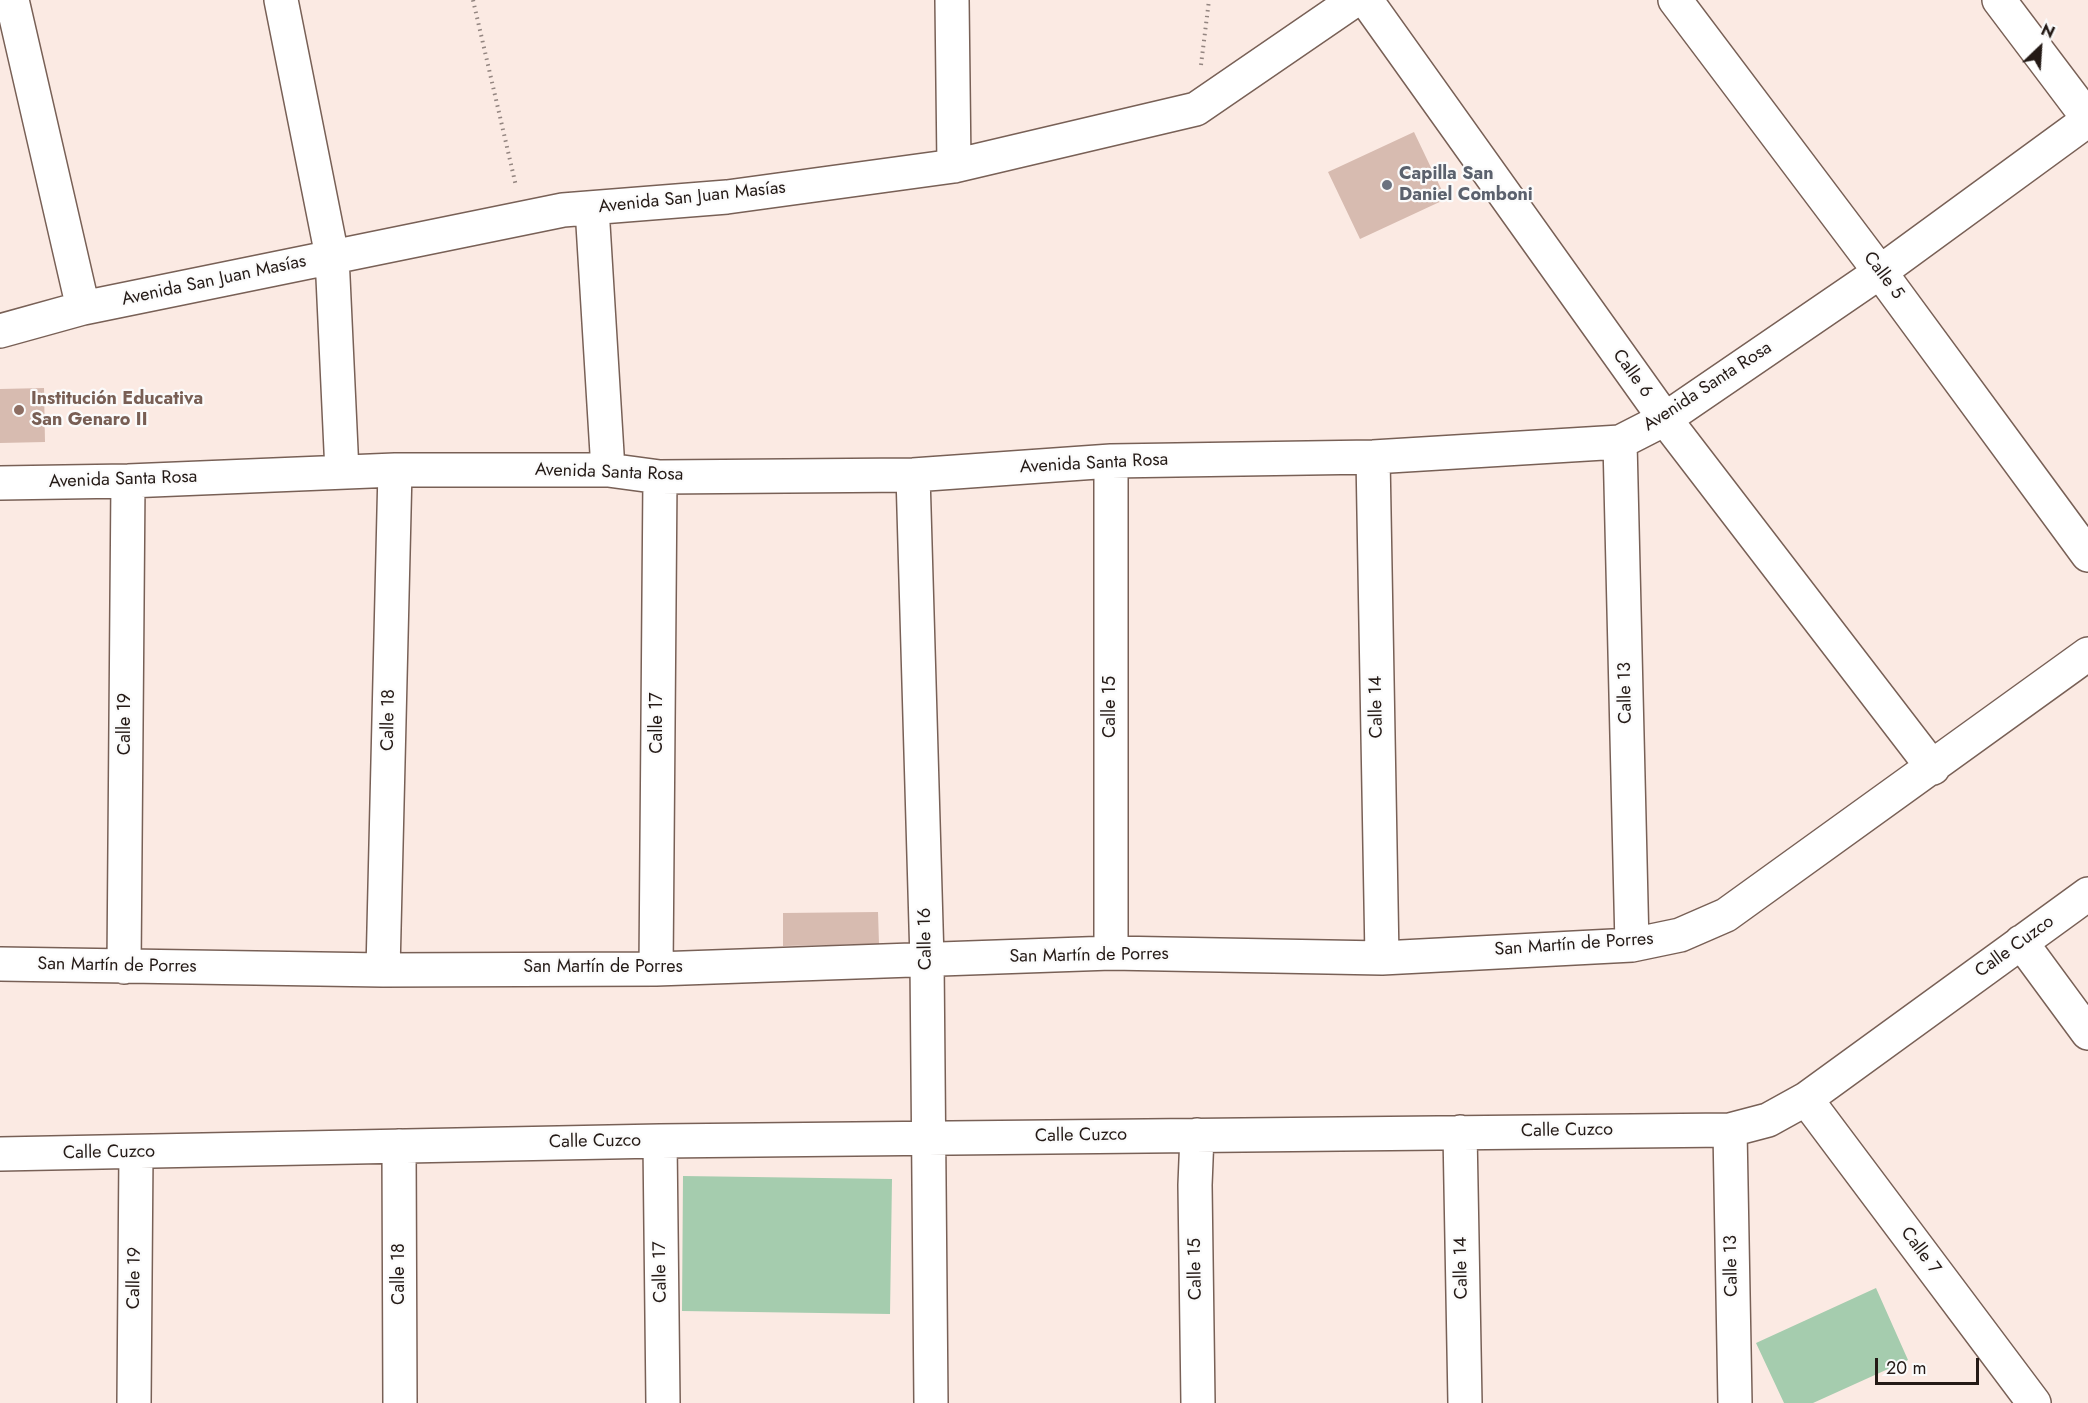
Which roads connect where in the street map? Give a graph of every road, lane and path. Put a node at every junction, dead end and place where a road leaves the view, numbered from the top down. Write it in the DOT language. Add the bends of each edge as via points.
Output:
graph roads {
  1 [pos="12,0"];
  2 [pos="281,0"];
  3 [pos="473,0"];
  4 [pos="952,0"];
  5 [pos="1209,0"];
  6 [pos="1355,0"];
  7 [pos="1366,0"];
  8 [pos="1675,0"];
  9 [pos="1999,0"];
  10 [pos="1196,109"];
  11 [pos="2088,119"];
  12 [pos="954,165"];
  13 [pos="592,208"];
  14 [pos="523,218"];
  15 [pos="332,256"];
  16 [pos="1880,272"];
  17 [pos="82,308"];
  18 [pos="0,331"];
  19 [pos="1665,419"];
  20 [pos="1620,442"];
  21 [pos="1373,457"];
  22 [pos="1111,461"];
  23 [pos="395,470"];
  24 [pos="608,470"];
  25 [pos="342,472"];
  26 [pos="913,475"];
  27 [pos="660,477"];
  28 [pos="128,481"];
  29 [pos="0,483"];
  30 [pos="2088,555"];
  31 [pos="2088,654"];
  32 [pos="1933,768"];
  33 [pos="2088,894"];
  34 [pos="2021,942"];
  35 [pos="1632,945"];
  36 [pos="1111,953"];
  37 [pos="1382,958"];
  38 [pos="927,960"];
  39 [pos="0,964"];
  40 [pos="124,967"];
  41 [pos="383,969"];
  42 [pos="656,969"];
  43 [pos="2088,1033"];
  44 [pos="1806,1099"];
  45 [pos="1730,1130"];
  46 [pos="1460,1132"];
  47 [pos="1197,1135"];
  48 [pos="928,1138"];
  49 [pos="660,1141"];
  50 [pos="399,1146"];
  51 [pos="136,1152"];
  52 [pos="0,1154"];
  53 [pos="134,1403"];
  54 [pos="400,1403"];
  55 [pos="663,1403"];
  56 [pos="930,1403"];
  57 [pos="1198,1403"];
  58 [pos="1465,1403"];
  59 [pos="1735,1403"];
  60 [pos="2034,1403"];
  1 -- 17 [label="street"];
  2 -- 15 [label="street"];
  3 -- 14 [label="path"];
  4 -- 12 [label="street"];
  5 -- 10 [label="path"];
  6 -- 10 [label="street, Avenida San Juan Masías"];
  7 -- 19 [label="street, Calle 6"];
  8 -- 16 [label="street, Calle 5"];
  9 -- 11 [label="street"];
  10 -- 12 [label="street, Avenida San Juan Masías"];
  11 -- 16 [label="street, Avenida Santa Rosa"];
  12 -- 13 [label="street, Avenida San Juan Masías" via="727,197"];
  13 -- 14 [label="street, Avenida San Juan Masías"];
  13 -- 24 [label="street"];
  14 -- 15 [label="street, Avenida San Juan Masías"];
  15 -- 17 [label="street, Avenida San Juan Masías"];
  15 -- 25 [label="street"];
  16 -- 19 [label="street, Avenida Santa Rosa"];
  16 -- 30 [label="street, Calle 5"];
  17 -- 18 [label="street, Avenida San Juan Masías"];
  19 -- 20 [label="street, Avenida Santa Rosa"];
  19 -- 32 [label="street, Calle 6"];
  20 -- 21 [label="street, Avenida Santa Rosa"];
  20 -- 35 [label="street, Calle 13"];
  21 -- 22 [label="street, Avenida Santa Rosa"];
  21 -- 37 [label="street, Calle 14"];
  22 -- 26 [label="street, Avenida Santa Rosa"];
  22 -- 36 [label="street, Calle 15"];
  23 -- 24 [label="street, Avenida Santa Rosa"];
  23 -- 25 [label="street, Avenida Santa Rosa"];
  23 -- 41 [label="street, Calle 18"];
  24 -- 27 [label="street, Avenida Santa Rosa"];
  25 -- 28 [label="street, Avenida Santa Rosa"];
  26 -- 27 [label="street, Avenida Santa Rosa"];
  26 -- 38 [label="street, Calle 16"];
  27 -- 42 [label="street, Calle 17"];
  28 -- 29 [label="street, Avenida Santa Rosa"];
  28 -- 40 [label="street, Calle 19"];
  31 -- 32 [label="street, San Martín de Porres"];
  32 -- 35 [label="street, San Martín de Porres" via="1726,915 1680,935"];
  33 -- 34 [label="street, Calle Cuzco"];
  34 -- 43 [label="street"];
  34 -- 44 [label="street, Calle Cuzco"];
  35 -- 37 [label="street, San Martín de Porres"];
  36 -- 37 [label="street, San Martín de Porres"];
  36 -- 38 [label="street, San Martín de Porres"];
  38 -- 42 [label="street, San Martín de Porres"];
  38 -- 48 [label="street, Calle 16"];
  39 -- 40 [label="street, San Martín de Porres"];
  40 -- 41 [label="street, San Martín de Porres"];
  41 -- 42 [label="street, San Martín de Porres"];
  44 -- 45 [label="street, Calle Cuzco" via="1768,1120"];
  44 -- 60 [label="street, Calle 7"];
  45 -- 46 [label="street, Calle Cuzco"];
  45 -- 59 [label="street, Calle 13"];
  46 -- 47 [label="street, Calle Cuzco"];
  46 -- 58 [label="street, Calle 14"];
  47 -- 48 [label="street, Calle Cuzco"];
  47 -- 57 [label="street, Calle 15"];
  48 -- 49 [label="street, Calle Cuzco"];
  48 -- 56 [label="street, Calle 16"];
  49 -- 50 [label="street, Calle Cuzco"];
  49 -- 55 [label="street, Calle 17"];
  50 -- 51 [label="street, Calle Cuzco"];
  50 -- 54 [label="street, Calle 18"];
  51 -- 52 [label="street, Calle Cuzco"];
  51 -- 53 [label="street, Calle 19"];
}
